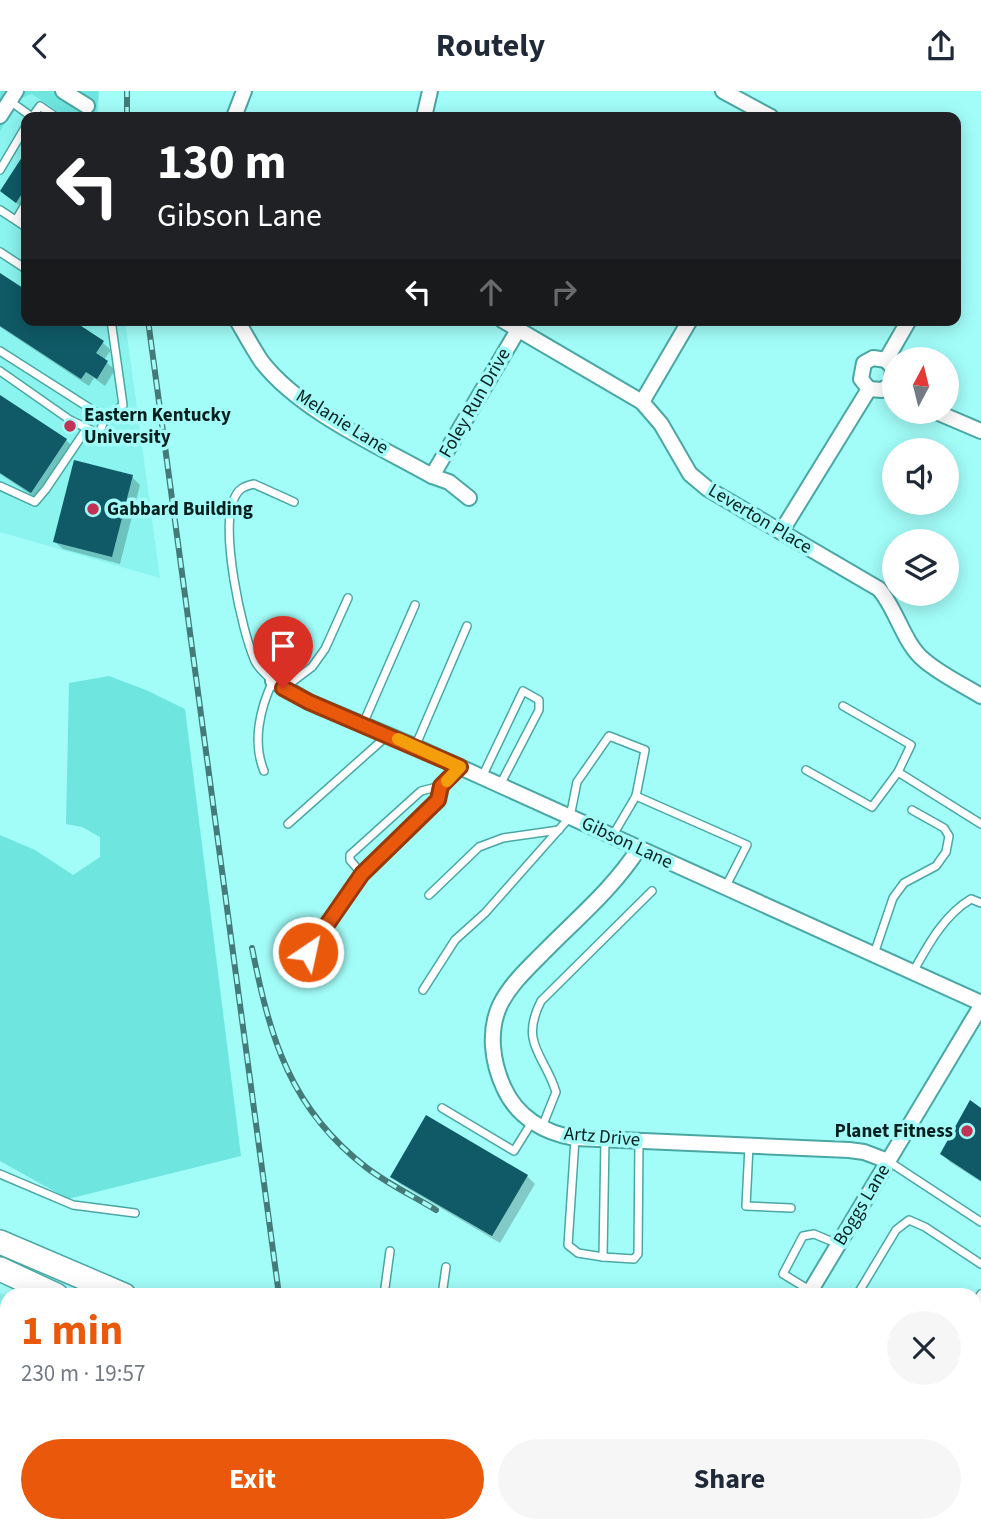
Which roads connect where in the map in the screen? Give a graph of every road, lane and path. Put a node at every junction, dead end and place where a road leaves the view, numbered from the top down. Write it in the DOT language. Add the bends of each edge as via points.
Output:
graph roads {
  1 [pos="63,91"];
  2 [pos="244,91"];
  3 [pos="430,91"];
  4 [pos="723,91"];
  5 [pos="13,96"];
  6 [pos="87,106"];
  7 [pos="27,112"];
  8 [pos="36,112"];
  9 [pos="49,112"];
  10 [pos="236,112"];
  11 [pos="425,112"];
  12 [pos="762,112"];
  13 [pos="0,116"];
  14 [pos="21,134"];
  15 [pos="0,170"];
  16 [pos="0,210"];
  17 [pos="21,212"];
  18 [pos="16,220"];
  19 [pos="21,224"];
  20 [pos="0,252"];
  21 [pos="21,266"];
  22 [pos="111,326"];
  23 [pos="241,326"];
  24 [pos="512,326"];
  25 [pos="686,326"];
  26 [pos="906,326"];
  27 [pos="518,330"];
  28 [pos="893,347"];
  29 [pos="0,351"];
  30 [pos="882,359"];
  31 [pos="0,371"];
  32 [pos="869,389"];
  33 [pos="882,390"];
  34 [pos="642,402"];
  35 [pos="105,418"];
  36 [pos="959,422"];
  37 [pos="87,428"];
  38 [pos="981,431"];
  39 [pos="432,476"];
  40 [pos="0,486"];
  41 [pos="469,498"];
  42 [pos="294,502"];
  43 [pos="781,532"];
  44 [pos="348,598"];
  45 [pos="415,605"];
  46 [pos="467,626"];
  47 [pos="278,685"];
  48 [pos="981,696"];
  49 [pos="843,706"];
  50 [pos="363,724"];
  51 [pos="388,735"];
  52 [pos="415,747"];
  53 [pos="460,767"];
  54 [pos="264,771"];
  55 [pos="806,771"];
  56 [pos="898,772"];
  57 [pos="482,777"];
  58 [pos="500,785"];
  59 [pos="441,786"];
  60 [pos="636,796"];
  61 [pos="912,810"];
  62 [pos="570,817"];
  63 [pos="288,824"];
  64 [pos="981,824"];
  65 [pos="559,829"];
  66 [pos="612,836"];
  67 [pos="639,848"];
  68 [pos="362,874"];
  69 [pos="725,888"];
  70 [pos="652,891"];
  71 [pos="429,895"];
  72 [pos="981,903"];
  73 [pos="308,952"];
  74 [pos="874,954"];
  75 [pos="913,972"];
  76 [pos="423,990"];
  77 [pos="981,1005"];
  78 [pos="442,1108"];
  79 [pos="537,1125"];
  80 [pos="575,1138"];
  81 [pos="605,1139"];
  82 [pos="639,1141"];
  83 [pos="749,1146"];
  84 [pos="888,1161"];
  85 [pos="0,1174"];
  86 [pos="791,1208"];
  87 [pos="135,1213"];
  88 [pos="981,1222"];
  89 [pos="0,1243"];
  90 [pos="838,1244"];
  91 [pos="390,1251"];
  92 [pos="603,1257"];
  93 [pos="981,1263"];
  94 [pos="446,1267"];
  95 [pos="0,1269"];
  96 [pos="41,1288"];
  97 [pos="107,1288"];
  98 [pos="385,1288"];
  99 [pos="443,1288"];
  100 [pos="803,1288"];
  101 [pos="813,1288"];
  102 [pos="861,1288"];
  1 -- 6 [label="street"];
  2 -- 10 [label="street"];
  3 -- 11 [label="street"];
  4 -- 12 [label="street"];
  5 -- 7 [label="lane"];
  5 -- 13 [label="street"];
  8 -- 9 [label="lane" via="40,106"];
  14 -- 15 [label="lane"];
  16 -- 18 [label="lane"];
  17 -- 18 [label="lane"];
  18 -- 19 [label="lane"];
  20 -- 21 [label="lane"];
  22 -- 35 [label="lane" via="123,405"];
  23 -- 39 [label="street, Melanie Lane" via="262,362 287,388 334,421"];
  24 -- 27 [label="street, Leverton Place"];
  25 -- 34 [label="street"];
  26 -- 28 [label="street"];
  27 -- 34 [label="street, Leverton Place"];
  27 -- 39 [label="street, Foley Run Drive"];
  29 -- 35 [label="lane"];
  30 -- 32 [label="street" via="864,363 861,379"];
  31 -- 37 [label="lane"];
  32 -- 33 [label="street"];
  32 -- 43 [label="street"];
  34 -- 43 [label="street, Leverton Place" via="661,424 690,474"];
  35 -- 37 [label="lane" via="99,434"];
  36 -- 38 [label="street"];
  37 -- 40 [label="lane" via="35,502"];
  39 -- 41 [label="street, Melanie Lane" via="449,482"];
  42 -- 47 [label="lane" via="254,484 242,487 229,513 237,597 256,662"];
  43 -- 48 [label="street, Leverton Place" via="879,589 922,659"];
  44 -- 47 [label="lane" via="312,667"];
  45 -- 50 [label="lane"];
  46 -- 52 [label="lane"];
  47 -- 50 [label="street, Gibson Lane"];
  47 -- 54 [label="lane" via="262,705 258,756"];
  49 -- 56 [label="lane" via="911,745"];
  50 -- 51 [label="street, Gibson Lane"];
  51 -- 52 [label="street, Gibson Lane"];
  51 -- 63 [label="lane"];
  52 -- 53 [label="street, Gibson Lane"];
  53 -- 57 [label="street, Gibson Lane"];
  53 -- 59 [label="lane"];
  55 -- 56 [label="lane" via="872,807"];
  56 -- 64 [label="lane"];
  57 -- 58 [label="street, Gibson Lane"];
  57 -- 58 [label="lane" via="523,691 539,700 539,710"];
  58 -- 62 [label="street, Gibson Lane"];
  59 -- 68 [label="lane" via="438,800"];
  59 -- 68 [label="lane" via="421,791 351,855"];
  60 -- 62 [label="lane" via="646,750 609,736 577,782"];
  60 -- 66 [label="lane"];
  60 -- 69 [label="lane" via="747,845"];
  61 -- 74 [label="lane" via="944,828 949,836 946,852 936,866 904,883 893,898"];
  62 -- 65 [label="lane"];
  62 -- 66 [label="street, Gibson Lane"];
  65 -- 71 [label="lane" via="478,847"];
  65 -- 76 [label="lane" via="455,940"];
  66 -- 67 [label="street, Gibson Lane"];
  67 -- 69 [label="street, Gibson Lane"];
  67 -- 79 [label="street" via="499,1006 493,1034 495,1064 514,1105"];
  68 -- 73 [label="lane"];
  69 -- 74 [label="street, Gibson Lane"];
  70 -- 79 [label="lane" via="541,1001 534,1015 536,1053 556,1091"];
  72 -- 75 [label="lane" via="971,899 954,909"];
  74 -- 75 [label="street, Gibson Lane"];
  75 -- 77 [label="street, Gibson Lane"];
  77 -- 84 [label="street, Boggs Lane"];
  78 -- 79 [label="lane" via="514,1151"];
  79 -- 80 [label="street, Artz Drive"];
  80 -- 81 [label="street, Artz Drive"];
  80 -- 92 [label="lane" via="568,1245 578,1253"];
  81 -- 82 [label="street, Artz Drive"];
  81 -- 92 [label="lane"];
  82 -- 83 [label="street, Artz Drive"];
  82 -- 92 [label="lane" via="638,1254 634,1259"];
  83 -- 84 [label="street, Artz Drive" via="849,1150"];
  83 -- 86 [label="lane" via="746,1206"];
  84 -- 88 [label="lane"];
  84 -- 90 [label="street, Boggs Lane"];
  85 -- 87 [label="lane" via="73,1205"];
  89 -- 97 [label="main road"];
  90 -- 100 [label="lane" via="814,1234 803,1236 783,1274"];
  90 -- 101 [label="street, Boggs Lane"];
  91 -- 98 [label="lane"];
  93 -- 102 [label="lane" via="909,1220 895,1230"];
  94 -- 99 [label="lane"];
  95 -- 96 [label="main road"];
}
